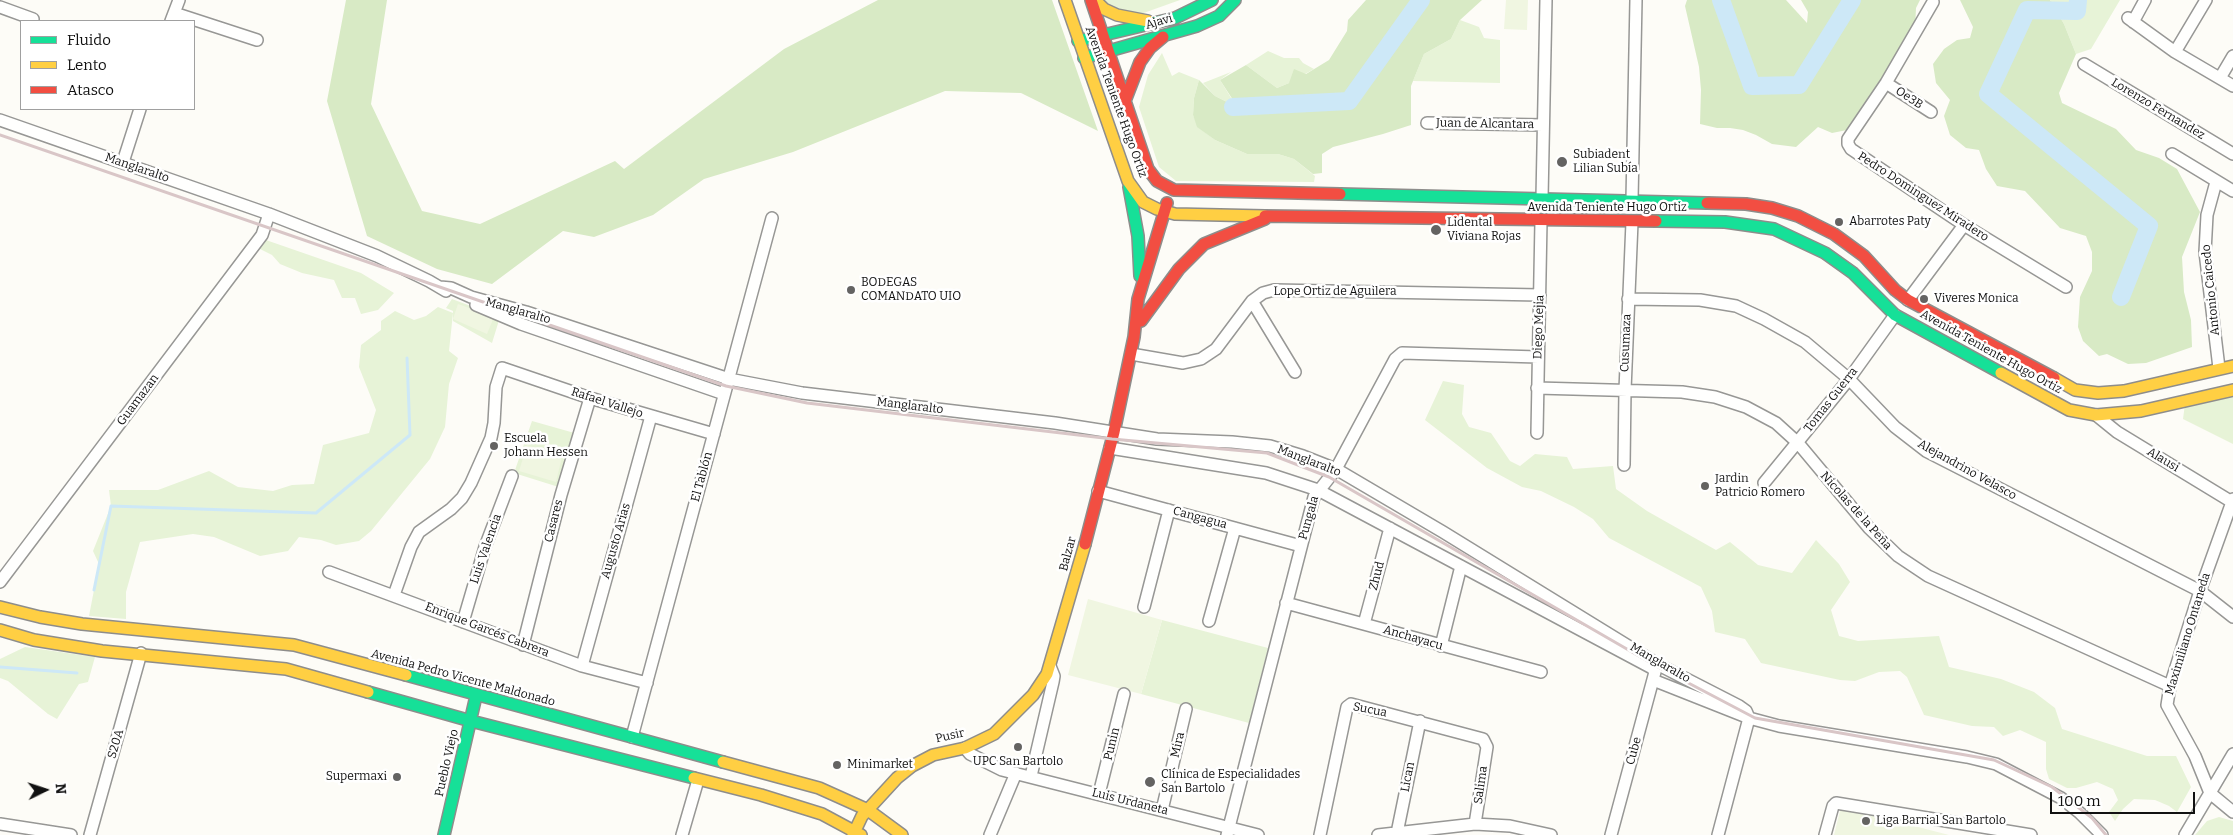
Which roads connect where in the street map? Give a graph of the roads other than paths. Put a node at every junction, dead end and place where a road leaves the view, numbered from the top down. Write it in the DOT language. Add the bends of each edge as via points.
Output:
graph roads {
  1 [pos="179,0"];
  2 [pos="1065,0"];
  3 [pos="1093,0"];
  4 [pos="1212,0"];
  5 [pos="1235,0"];
  6 [pos="1546,0"];
  7 [pos="1636,0"];
  8 [pos="2145,0"];
  9 [pos="2206,0"];
  10 [pos="1933,2"];
  11 [pos="0,8"];
  12 [pos="173,17"];
  13 [pos="33,19"];
  14 [pos="1159,22"];
  15 [pos="195,23"];
  16 [pos="1167,34"];
  17 [pos="1103,36"];
  18 [pos="257,40"];
  19 [pos="1078,42"];
  20 [pos="1108,51"];
  21 [pos="2175,52"];
  22 [pos="2233,56"];
  23 [pos="1084,58"];
  24 [pos="2084,64"];
  25 [pos="2220,78"];
  26 [pos="1886,84"];
  27 [pos="2233,86"];
  28 [pos="1125,101"];
  29 [pos="140,110"];
  30 [pos="1931,112"];
  31 [pos="0,120"];
  32 [pos="1427,123"];
  33 [pos="1543,125"];
  34 [pos="2172,154"];
  35 [pos="2233,154"];
  36 [pos="122,162"];
  37 [pos="1128,181"];
  38 [pos="2216,182"];
  39 [pos="1175,191"];
  40 [pos="2233,191"];
  41 [pos="1542,198"];
  42 [pos="1632,200"];
  43 [pos="1170,213"];
  44 [pos="269,214"];
  45 [pos="1272,216"];
  46 [pos="772,218"];
  47 [pos="1542,221"];
  48 [pos="1632,222"];
  49 [pos="1964,225"];
  50 [pos="440,286"];
  51 [pos="2066,287"];
  52 [pos="1540,295"];
  53 [pos="1138,299"];
  54 [pos="1628,299"];
  55 [pos="1908,300"];
  56 [pos="1252,301"];
  57 [pos="1895,315"];
  58 [pos="1141,321"];
  59 [pos="1134,337"];
  60 [pos="1130,354"];
  61 [pos="1538,357"];
  62 [pos="2233,366"];
  63 [pos="2219,368"];
  64 [pos="1294,372"];
  65 [pos="729,379"];
  66 [pos="1850,379"];
  67 [pos="1537,388"];
  68 [pos="1625,390"];
  69 [pos="2233,390"];
  70 [pos="724,394"];
  71 [pos="590,398"];
  72 [pos="2096,415"];
  73 [pos="651,416"];
  74 [pos="1114,432"];
  75 [pos="1537,433"];
  76 [pos="714,434"];
  77 [pos="1798,443"];
  78 [pos="1110,448"];
  79 [pos="1624,465"];
  80 [pos="1336,469"];
  81 [pos="512,476"];
  82 [pos="1764,483"];
  83 [pos="1318,490"];
  84 [pos="1098,491"];
  85 [pos="2232,501"];
  86 [pos="1169,510"];
  87 [pos="1235,528"];
  88 [pos="1390,528"];
  89 [pos="1301,546"];
  90 [pos="1461,566"];
  91 [pos="329,572"];
  92 [pos="0,582"];
  93 [pos="2200,591"];
  94 [pos="394,595"];
  95 [pos="1286,603"];
  96 [pos="0,607"];
  97 [pos="1144,607"];
  98 [pos="2233,617"];
  99 [pos="1209,621"];
  100 [pos="463,622"];
  101 [pos="1364,624"];
  102 [pos="0,630"];
  103 [pos="523,645"];
  104 [pos="1441,646"];
  105 [pos="141,653"];
  106 [pos="582,666"];
  107 [pos="1050,666"];
  108 [pos="1652,668"];
  109 [pos="1541,672"];
  110 [pos="1653,680"];
  111 [pos="647,683"];
  112 [pos="2170,686"];
  113 [pos="1124,694"];
  114 [pos="476,696"];
  115 [pos="1186,709"];
  116 [pos="1749,718"];
  117 [pos="471,721"];
  118 [pos="1420,721"];
  119 [pos="632,737"];
  120 [pos="1487,746"];
  121 [pos="962,749"];
  122 [pos="2233,754"];
  123 [pos="1016,773"];
  124 [pos="1031,776"];
  125 [pos="698,780"];
  126 [pos="2210,793"];
  127 [pos="1099,794"];
  128 [pos="868,810"];
  129 [pos="1162,810"];
  130 [pos="2233,812"];
  131 [pos="0,824"];
  132 [pos="1476,824"];
  133 [pos="1228,831"];
  134 [pos="2100,832"];
  135 [pos="1397,833"];
  136 [pos="856,834"];
  137 [pos="71,835"];
  138 [pos="90,835"];
  139 [pos="444,835"];
  140 [pos="682,835"];
  141 [pos="902,835"];
  142 [pos="990,835"];
  143 [pos="1258,835"];
  144 [pos="1320,835"];
  145 [pos="1378,835"];
  146 [pos="1551,835"];
  147 [pos="1611,835"];
  148 [pos="1718,835"];
  149 [pos="1825,835"];
  150 [pos="2031,835"];
  151 [pos="2087,835"];
  152 [pos="2185,835"];
  1 -- 12 [label="street"];
  2 -- 19 [label="main road, Avenida Teniente Hugo Ortiz"];
  3 -- 14 [label="main road" via="1117,16"];
  3 -- 17 [label="main road, Avenida Teniente Hugo Ortiz"];
  4 -- 14 [label="main road, Ajavi"];
  5 -- 16 [label="main road, Ajavi" via="1219,16"];
  6 -- 33 [label="street"];
  7 -- 42 [label="street"];
  8 -- 21 [label="street" via="2130,20"];
  9 -- 21 [label="street"];
  10 -- 26 [label="street, Pedro Dominguez Miradero"];
  11 -- 13 [label="street"];
  14 -- 17 [label="main road, Ajavi"];
  15 -- 18 [label="street"];
  16 -- 20 [label="main road, Ajavi"];
  16 -- 28 [label="main road" via="1150,48 1140,62"];
  17 -- 19 [label="main road, Ajavi"];
  17 -- 20 [label="main road, Avenida Teniente Hugo Ortiz"];
  19 -- 23 [label="main road, Avenida Teniente Hugo Ortiz"];
  20 -- 23 [label="main road, Ajavi"];
  20 -- 28 [label="main road, Avenida Teniente Hugo Ortiz"];
  21 -- 25 [label="street"];
  22 -- 25 [label="street"];
  23 -- 37 [label="main road, Avenida Teniente Hugo Ortiz"];
  24 -- 35 [label="street, Lorenzo Fernandez"];
  25 -- 27 [label="street"];
  26 -- 30 [label="street, Oe3B"];
  26 -- 49 [label="street, Pedro Dominguez Miradero" via="1848,139 1848,144"];
  28 -- 39 [label="main road, Avenida Teniente Hugo Ortiz" via="1148,169 1157,181"];
  29 -- 36 [label="street"];
  31 -- 36 [label="street, Manglaralto"];
  32 -- 33 [label="street, Juan de Alcantara"];
  33 -- 41 [label="street"];
  34 -- 38 [label="street"];
  36 -- 44 [label="street, Manglaralto"];
  37 -- 43 [label="main road, Avenida Teniente Hugo Ortiz" via="1143,202"];
  37 -- 53 [label="main road" via="1138,236"];
  38 -- 40 [label="street"];
  38 -- 63 [label="street, Antonio Caicedo" via="2207,215 2205,252"];
  39 -- 41 [label="main road, Avenida Teniente Hugo Ortiz"];
  39 -- 43 [label="main road, Balzar"];
  41 -- 42 [label="main road, Avenida Teniente Hugo Ortiz"];
  42 -- 55 [label="main road, Avenida Teniente Hugo Ortiz" via="1746,204 1798,216 1834,234 1864,256"];
  43 -- 45 [label="main road, Avenida Teniente Hugo Ortiz"];
  43 -- 53 [label="main road, Balzar"];
  43 -- 58 [label="main road, Balzar"];
  44 -- 50 [label="street, Manglaralto" via="377,256"];
  44 -- 92 [label="street, Guamazan" via="262,234"];
  45 -- 47 [label="main road, Avenida Teniente Hugo Ortiz"];
  45 -- 58 [label="main road" via="1204,244 1179,269"];
  46 -- 65 [label="street, El Tablón"];
  47 -- 48 [label="main road, Avenida Teniente Hugo Ortiz"];
  47 -- 52 [label="street, Diego Mejia"];
  48 -- 54 [label="street, Cusumaza"];
  48 -- 57 [label="main road, Avenida Teniente Hugo Ortiz" via="1725,222 1774,229 1825,253 1853,273"];
  49 -- 51 [label="street, Pedro Dominguez Miradero"];
  49 -- 55 [label="street"];
  50 -- 65 [label="street, Manglaralto"];
  50 -- 70 [label="street, Manglaralto" via="448,293 521,324"];
  52 -- 56 [label="street, Lope Ortiz de Aguilera" via="1274,290"];
  52 -- 61 [label="street, Diego Mejia"];
  53 -- 59 [label="main road, Balzar"];
  54 -- 66 [label="street, Alejandrino Velasco" via="1700,300 1736,306 1805,342"];
  54 -- 68 [label="street, Cusumaza"];
  55 -- 63 [label="main road, Avenida Teniente Hugo Ortiz" via="2075,390 2124,392"];
  56 -- 60 [label="street, Lope Ortiz de Aguilera" via="1216,349 1202,359 1183,363"];
  56 -- 64 [label="street"];
  57 -- 66 [label="street, Tomas Guerra"];
  57 -- 72 [label="main road, Avenida Teniente Hugo Ortiz" via="2057,404"];
  58 -- 59 [label="main road, Balzar"];
  59 -- 60 [label="main road, Balzar"];
  60 -- 74 [label="main road, Balzar"];
  61 -- 67 [label="street, Diego Mejia"];
  61 -- 80 [label="street, Pungala" via="1398,355"];
  62 -- 63 [label="main road, Avenida Teniente Hugo Ortiz"];
  65 -- 70 [label="street, El Tablón"];
  65 -- 74 [label="street, Manglaralto" via="802,393"];
  66 -- 77 [label="street, Tomas Guerra"];
  66 -- 93 [label="street, Alejandrino Velasco" via="1895,427 1926,451"];
  67 -- 68 [label="street, Nicolas de la Peña"];
  67 -- 75 [label="street, Diego Mejia"];
  68 -- 77 [label="street, Nicolas de la Peña" via="1715,397 1746,407 1776,423"];
  68 -- 79 [label="street, Cusumaza"];
  69 -- 72 [label="main road, Avenida Teniente Hugo Ortiz" via="2141,410"];
  70 -- 76 [label="street, El Tablón"];
  71 -- 73 [label="street, Rafael Vallejo"];
  71 -- 94 [label="street, Rafael Vallejo" via="502,368 496,387 491,438 471,483 451,509 419,532"];
  71 -- 103 [label="street, Casares" via="561,495"];
  72 -- 85 [label="street, Alausi" via="2117,432"];
  73 -- 76 [label="street, Rafael Vallejo"];
  73 -- 106 [label="street, Augusto Arias"];
  74 -- 78 [label="main road, Balzar"];
  74 -- 80 [label="street, Manglaralto" via="1157,439 1270,446"];
  76 -- 111 [label="street, El Tablón"];
  77 -- 82 [label="street, Tomas Guerra"];
  77 -- 112 [label="street, Nicolas de la Peña" via="1869,528 1898,556 1928,576"];
  78 -- 83 [label="street, Manglaralto" via="1266,473"];
  78 -- 84 [label="main road, Balzar"];
  80 -- 83 [label="street, Pungala"];
  80 -- 116 [label="street, Manglaralto" via="1532,585 1659,665 1739,706"];
  81 -- 100 [label="street, Luis Valencia" via="482,556"];
  83 -- 88 [label="street, Manglaralto"];
  83 -- 89 [label="street, Pungala"];
  84 -- 86 [label="street, Cangagua"];
  84 -- 107 [label="main road, Balzar"];
  85 -- 93 [label="street, Maximiliano Ontaneda"];
  86 -- 87 [label="street, Cangagua"];
  86 -- 97 [label="street"];
  87 -- 89 [label="street, Cangagua"];
  87 -- 99 [label="street"];
  88 -- 90 [label="street, Manglaralto"];
  88 -- 101 [label="street, Zhud"];
  89 -- 95 [label="street, Pungala"];
  90 -- 104 [label="street"];
  90 -- 108 [label="street, Manglaralto"];
  91 -- 94 [label="street, Enrique Garcés Cabrera"];
  93 -- 98 [label="street, Alejandrino Velasco"];
  93 -- 112 [label="street, Maximiliano Ontaneda"];
  94 -- 100 [label="street, Enrique Garcés Cabrera"];
  95 -- 101 [label="street, Anchayacu"];
  95 -- 133 [label="street, Pungala"];
  96 -- 114 [label="main road, Avenida Pedro Vicente Maldonado" via="82,624 294,645"];
  100 -- 103 [label="street, Enrique Garcés Cabrera"];
  101 -- 104 [label="street, Anchayacu"];
  102 -- 105 [label="main road" via="34,640"];
  103 -- 106 [label="street, Enrique Garcés Cabrera"];
  104 -- 109 [label="street, Anchayacu"];
  105 -- 117 [label="main road" via="286,669"];
  105 -- 138 [label="street, S20A"];
  106 -- 111 [label="street, Enrique Garcés Cabrera"];
  107 -- 121 [label="main road, Pusir" via="1033,695 1000,728 986,739"];
  107 -- 124 [label="street, Balzar" via="1053,682"];
  108 -- 110 [label="street, Cube" via="1655,672"];
  110 -- 116 [label="street"];
  110 -- 147 [label="street, Cube"];
  111 -- 119 [label="street, El Tablón"];
  112 -- 126 [label="street, Maximiliano Ontaneda" via="2167,705 2195,756"];
  113 -- 127 [label="street, Punin"];
  114 -- 117 [label="main road, Pueblo Viejo"];
  114 -- 119 [label="main road, Avenida Pedro Vicente Maldonado"];
  115 -- 129 [label="street, Mira"];
  116 -- 134 [label="street, Manglaralto" via="1996,764 2061,798"];
  116 -- 148 [label="street"];
  117 -- 125 [label="main road"];
  117 -- 139 [label="main road, Pueblo Viejo"];
  118 -- 120 [label="street, Sucua" via="1483,739"];
  118 -- 135 [label="street, Lican"];
  118 -- 144 [label="street, Sucua" via="1353,704 1348,706"];
  119 -- 128 [label="main road, Avenida Pedro Vicente Maldonado" via="819,788"];
  120 -- 132 [label="street, Salima"];
  121 -- 123 [label="street, Luis Urdaneta" via="1002,770"];
  121 -- 128 [label="main road, Pusir" via="933,755 912,766"];
  122 -- 126 [label="street"];
  123 -- 124 [label="street, Luis Urdaneta"];
  123 -- 142 [label="street"];
  124 -- 127 [label="street, Luis Urdaneta"];
  125 -- 136 [label="main road" via="822,814"];
  125 -- 140 [label="street"];
  126 -- 130 [label="street"];
  126 -- 152 [label="street"];
  127 -- 129 [label="street, Luis Urdaneta"];
  128 -- 136 [label="main road, Pusir"];
  128 -- 141 [label="main road, Avenida Pedro Vicente Maldonado"];
  129 -- 133 [label="street, Luis Urdaneta"];
  131 -- 137 [label="street"];
  132 -- 135 [label="street"];
  132 -- 146 [label="street"];
  133 -- 143 [label="street, Luis Urdaneta"];
  134 -- 151 [label="street"];
  135 -- 145 [label="street"];
  149 -- 150 [label="street" via="1836,803"];
}
